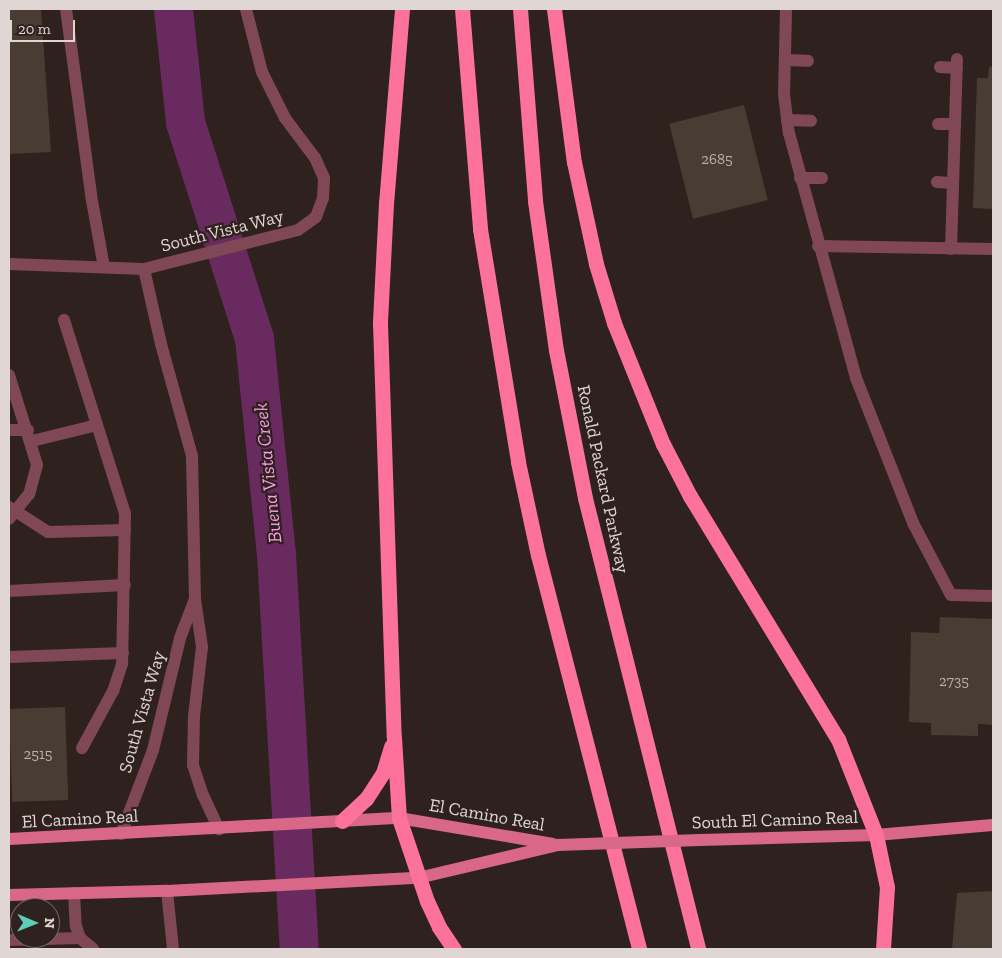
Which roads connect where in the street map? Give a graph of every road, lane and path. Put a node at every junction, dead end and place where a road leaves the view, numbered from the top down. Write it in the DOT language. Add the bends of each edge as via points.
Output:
graph roads {
  1 [pos="66,9"];
  2 [pos="246,9"];
  3 [pos="402,9"];
  4 [pos="462,9"];
  5 [pos="520,9"];
  6 [pos="554,9"];
  7 [pos="786,9"];
  8 [pos="785,60"];
  9 [pos="808,61"];
  10 [pos="940,67"];
  11 [pos="787,120"];
  12 [pos="811,121"];
  13 [pos="938,124"];
  14 [pos="955,124"];
  15 [pos="800,178"];
  16 [pos="822,178"];
  17 [pos="937,182"];
  18 [pos="953,183"];
  19 [pos="818,246"];
  20 [pos="951,249"];
  21 [pos="993,250"];
  22 [pos="9,264"];
  23 [pos="104,267"];
  24 [pos="144,269"];
  25 [pos="64,320"];
  26 [pos="9,374"];
  27 [pos="97,425"];
  28 [pos="9,430"];
  29 [pos="30,435"];
  30 [pos="11,512"];
  31 [pos="125,530"];
  32 [pos="125,585"];
  33 [pos="9,591"];
  34 [pos="993,596"];
  35 [pos="195,599"];
  36 [pos="123,653"];
  37 [pos="9,657"];
  38 [pos="394,737"];
  39 [pos="82,748"];
  40 [pos="399,818"];
  41 [pos="342,821"];
  42 [pos="993,825"];
  43 [pos="219,829"];
  44 [pos="120,834"];
  45 [pos="876,835"];
  46 [pos="9,839"];
  47 [pos="558,845"];
  48 [pos="418,878"];
  49 [pos="168,891"];
  50 [pos="74,893"];
  51 [pos="9,895"];
  52 [pos="80,938"];
  53 [pos="9,940"];
  54 [pos="93,949"];
  55 [pos="173,949"];
  56 [pos="454,949"];
  57 [pos="639,949"];
  58 [pos="698,949"];
  59 [pos="883,949"];
  1 -- 23 [label="street"];
  2 -- 24 [label="street, South Vista Way" via="262,72 285,118 315,158 324,178 323,198 316,217 298,230"];
  3 -- 38 [label="highway" via="380,323"];
  4 -- 57 [label="highway" via="480,229 518,462"];
  5 -- 58 [label="highway, Ronald Packard Parkway" via="535,201 562,378 585,498"];
  6 -- 45 [label="highway" via="574,162 596,264 634,374 690,496 838,739"];
  7 -- 8 [label="street"];
  8 -- 9 [label="street"];
  8 -- 11 [label="street"];
  10 -- 14 [label="street" via="957,63"];
  11 -- 12 [label="street"];
  11 -- 15 [label="street"];
  13 -- 14 [label="street"];
  14 -- 18 [label="street"];
  15 -- 16 [label="street"];
  15 -- 19 [label="street"];
  17 -- 18 [label="street"];
  18 -- 20 [label="street"];
  19 -- 20 [label="street"];
  19 -- 34 [label="street" via="856,378 913,523 952,595"];
  20 -- 21 [label="street"];
  22 -- 23 [label="street, South Vista Way"];
  23 -- 24 [label="street, South Vista Way"];
  24 -- 35 [label="street, South Vista Way" via="192,456"];
  25 -- 27 [label="street"];
  26 -- 29 [label="street"];
  27 -- 29 [label="street"];
  27 -- 31 [label="street" via="125,513"];
  28 -- 29 [label="street"];
  29 -- 30 [label="street" via="37,465 34,483"];
  30 -- 31 [label="street" via="48,532"];
  31 -- 32 [label="street"];
  32 -- 33 [label="street"];
  32 -- 36 [label="street"];
  35 -- 43 [label="street, South Vista Way" via="202,647 194,716 193,765"];
  35 -- 44 [label="street, South Vista Way" via="180,638 153,750"];
  36 -- 37 [label="street"];
  36 -- 39 [label="street" via="113,691"];
  38 -- 40 [label="highway"];
  38 -- 41 [label="highway" via="383,773 366,799"];
  40 -- 41 [label="main road, El Camino Real"];
  40 -- 47 [label="main road, El Camino Real"];
  40 -- 48 [label="highway"];
  41 -- 43 [label="main road, El Camino Real"];
  42 -- 45 [label="main road, South El Camino Real"];
  43 -- 44 [label="main road, El Camino Real"];
  44 -- 46 [label="main road, El Camino Real"];
  45 -- 47 [label="main road, South El Camino Real, bridge"];
  45 -- 59 [label="highway" via="887,888"];
  47 -- 48 [label="main road, El Camino Real"];
  48 -- 49 [label="main road, El Camino Real"];
  48 -- 56 [label="highway" via="439,928"];
  49 -- 50 [label="main road, El Camino Real"];
  49 -- 55 [label="street"];
  50 -- 51 [label="main road, El Camino Real"];
  50 -- 52 [label="street"];
  52 -- 53 [label="street"];
  52 -- 54 [label="street"];
}
